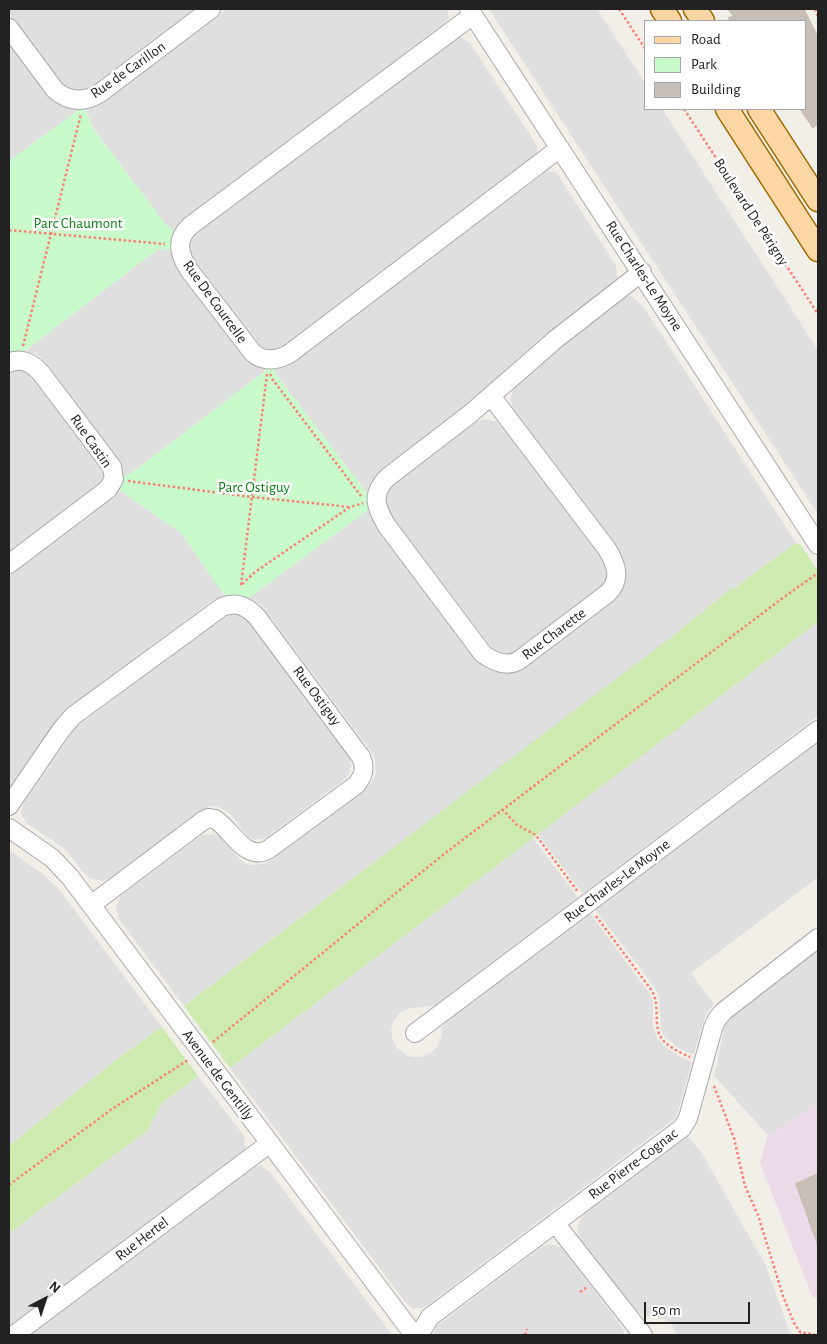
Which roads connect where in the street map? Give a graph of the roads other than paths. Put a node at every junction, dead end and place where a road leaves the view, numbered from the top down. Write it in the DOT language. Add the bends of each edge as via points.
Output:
graph roads {
  1 [pos="212,9"];
  2 [pos="662,9"];
  3 [pos="694,9"];
  4 [pos="471,12"];
  5 [pos="669,20"];
  6 [pos="702,20"];
  7 [pos="9,28"];
  8 [pos="728,110"];
  9 [pos="760,110"];
  10 [pos="560,148"];
  11 [pos="818,200"];
  12 [pos="818,250"];
  13 [pos="642,272"];
  14 [pos="14,361"];
  15 [pos="491,396"];
  16 [pos="818,545"];
  17 [pos="9,564"];
  18 [pos="818,730"];
  19 [pos="9,806"];
  20 [pos="9,828"];
  21 [pos="91,905"];
  22 [pos="818,938"];
  23 [pos="415,1033"];
  24 [pos="270,1143"];
  25 [pos="555,1223"];
  26 [pos="14,1335"];
  27 [pos="414,1335"];
  28 [pos="419,1335"];
  29 [pos="642,1335"];
  1 -- 7 [label="street, Rue de Carillon" via="100,93 76,101 64,98 55,90"];
  2 -- 5 [label="main road"];
  3 -- 6 [label="main road"];
  4 -- 10 [label="street, Rue Charles-Le Moyne"];
  4 -- 10 [label="street, Rue De Courcelle" via="190,226 179,245 189,270 253,353 265,359 280,358"];
  8 -- 12 [label="main road"];
  9 -- 11 [label="main road"];
  10 -- 13 [label="street, Rue Charles-Le Moyne"];
  13 -- 15 [label="street, Rue Charette" via="556,339"];
  13 -- 16 [label="street, Rue Charles-Le Moyne"];
  14 -- 17 [label="street, Rue Castin" via="32,365 45,378 106,458 114,479 108,489"];
  15 -- 15 [label="street, Rue Charette" via="388,477 376,498 387,526 483,654 504,664 518,660 608,593 617,575 607,549"];
  18 -- 23 [label="street, Rue Charles-Le Moyne"];
  19 -- 21 [label="street, Rue Ostiguy" via="61,730 80,710 222,607 242,605 257,617 356,749 364,765 362,778 262,852 246,849 215,820 204,820"];
  20 -- 21 [label="street, Avenue de Gentilly" via="52,858"];
  21 -- 24 [label="street, Avenue de Gentilly"];
  22 -- 25 [label="street, Rue Pierre-Cognac" via="717,1018 688,1118 682,1128"];
  24 -- 26 [label="street, Rue Hertel"];
  24 -- 27 [label="street, Avenue de Gentilly"];
  25 -- 28 [label="street, Rue Pierre-Cognac" via="430,1318"];
  25 -- 29 [label="street"];
}
